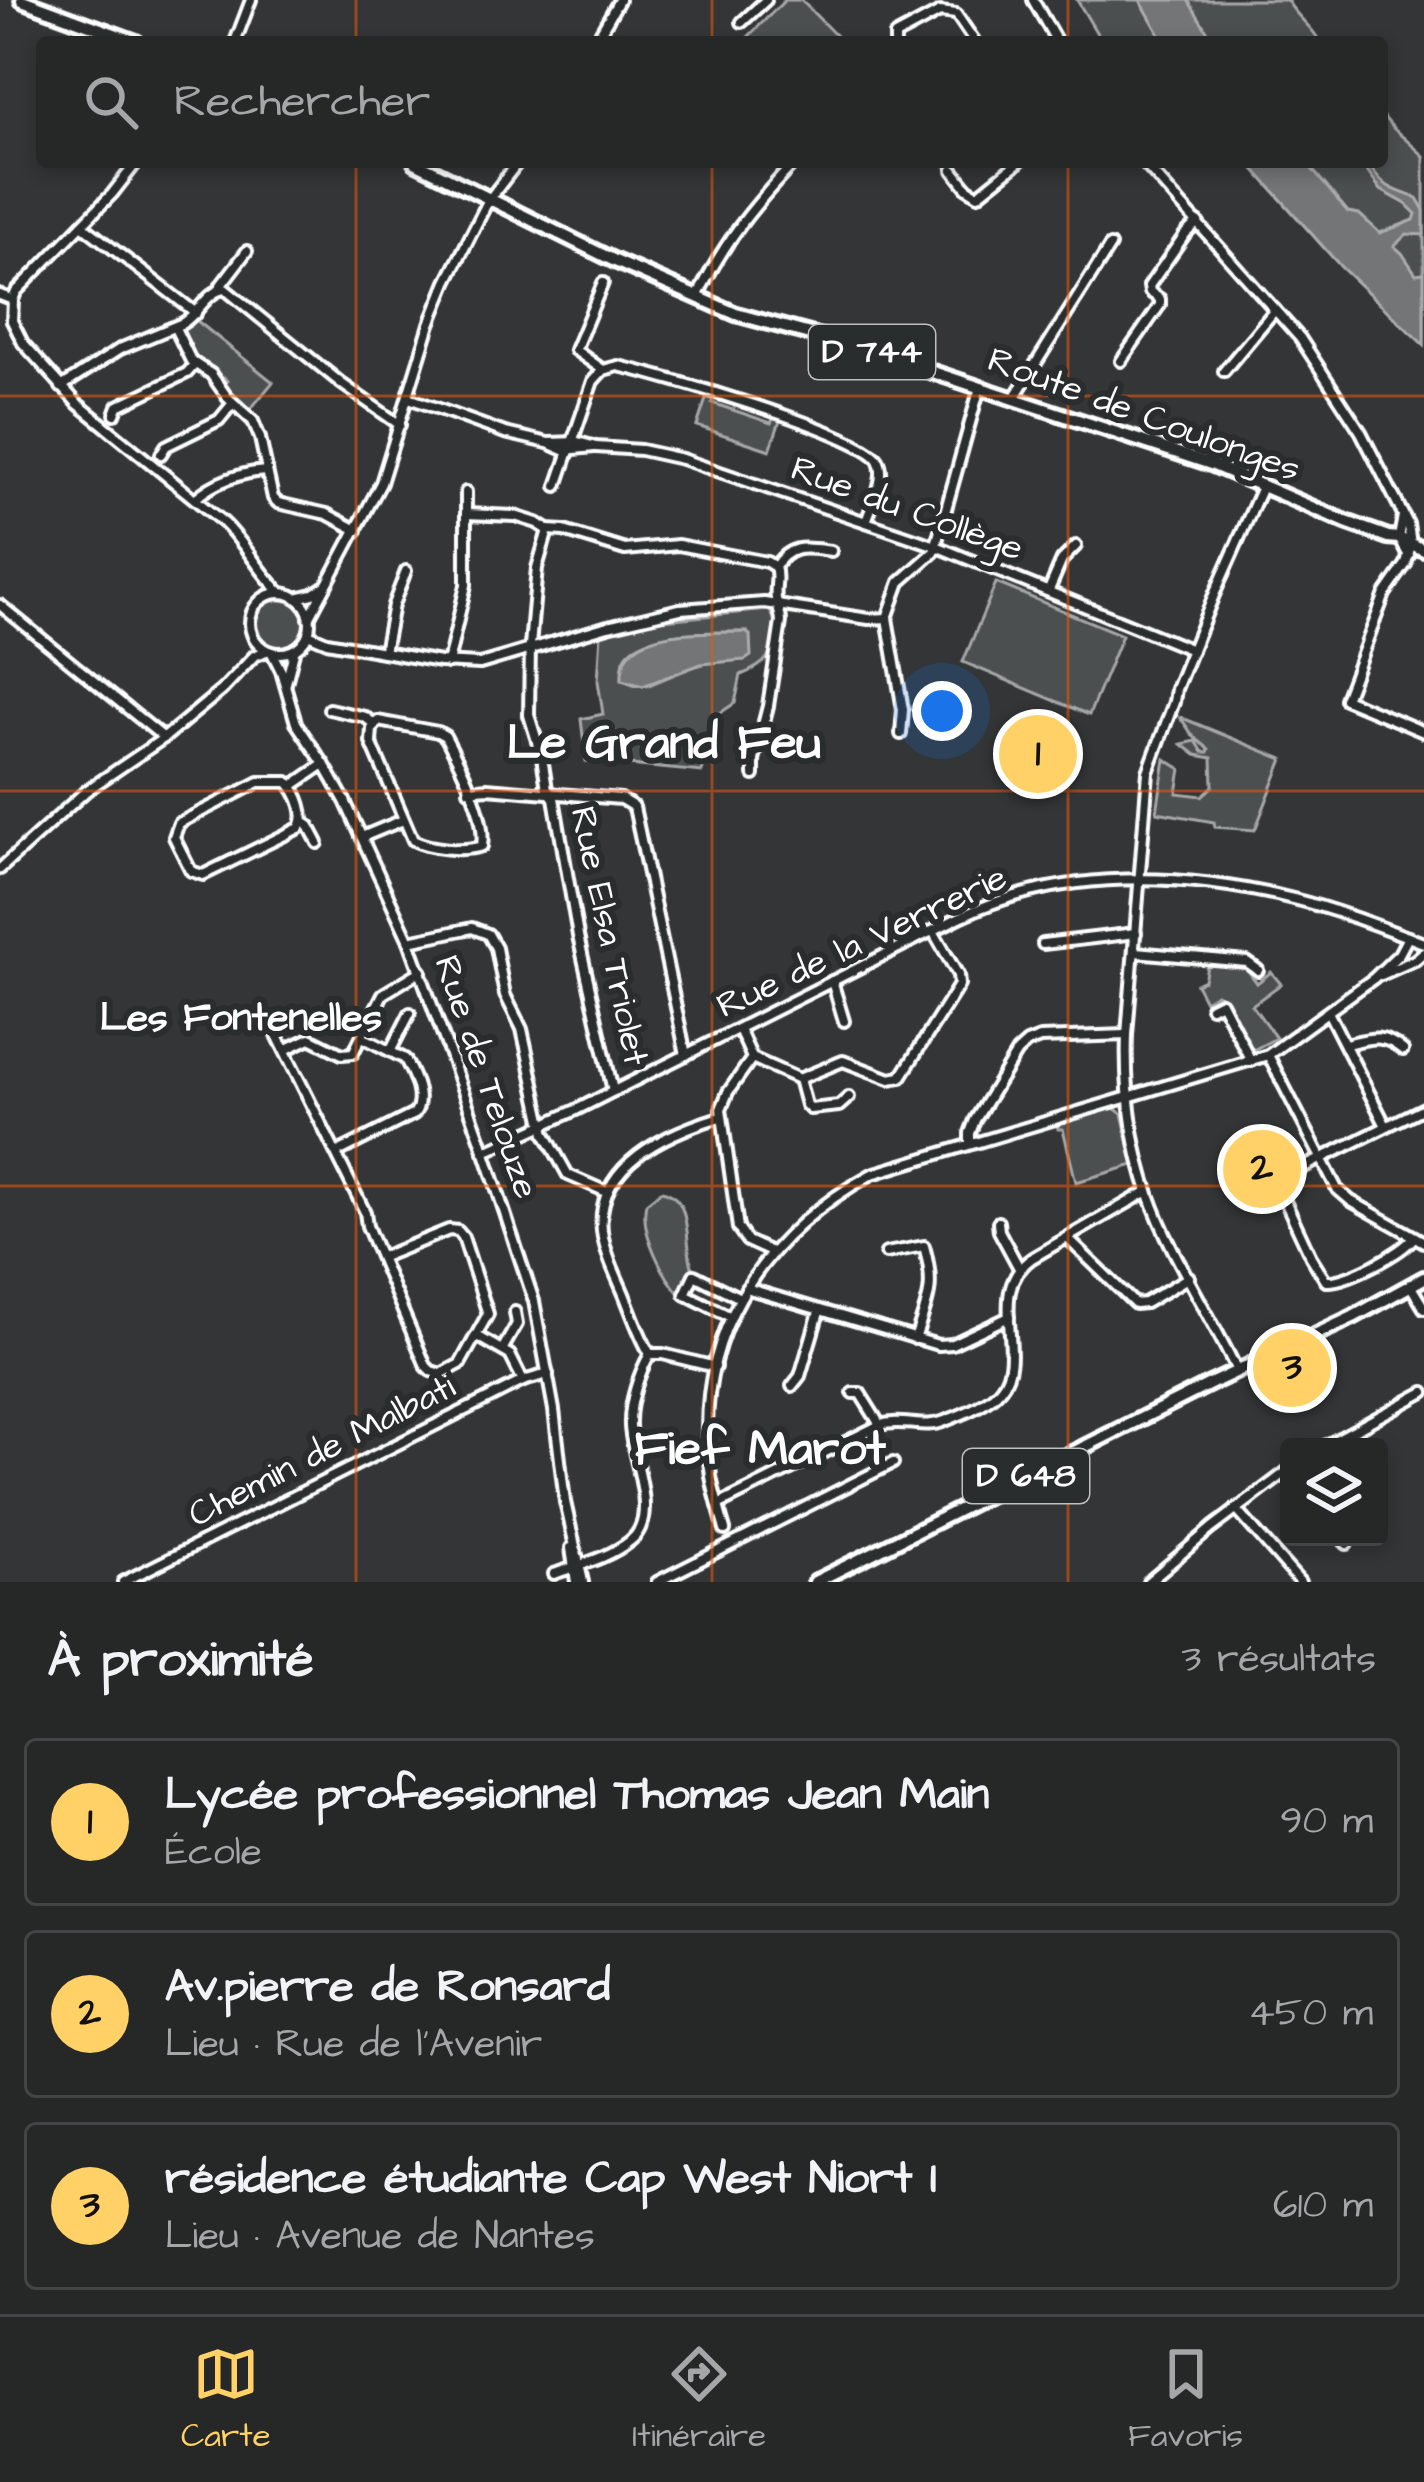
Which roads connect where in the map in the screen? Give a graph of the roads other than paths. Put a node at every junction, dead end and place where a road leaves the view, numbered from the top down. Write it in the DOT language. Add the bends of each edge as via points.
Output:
graph roads {
  1 [pos="22,0"];
  2 [pos="251,0"];
  3 [pos="619,0"];
  4 [pos="766,0"];
  5 [pos="1033,0"];
  6 [pos="742,22"];
  7 [pos="120,36"];
  8 [pos="237,36"];
  9 [pos="598,36"];
  10 [pos="895,36"];
  11 [pos="971,36"];
  12 [pos="1054,36"];
  13 [pos="132,168"];
  14 [pos="426,168"];
  15 [pos="513,168"];
  16 [pos="790,168"];
  17 [pos="1012,168"];
  18 [pos="1148,168"];
  19 [pos="953,170"];
  20 [pos="488,201"];
  21 [pos="1198,223"];
  22 [pos="82,225"];
  23 [pos="1110,246"];
  24 [pos="247,251"];
  25 [pos="603,284"];
  26 [pos="221,289"];
  27 [pos="0,295"];
  28 [pos="696,298"];
  29 [pos="13,299"];
  30 [pos="1275,310"];
  31 [pos="196,314"];
  32 [pos="6,315"];
  33 [pos="175,328"];
  34 [pos="1120,361"];
  35 [pos="194,364"];
  36 [pos="603,370"];
  37 [pos="1224,371"];
  38 [pos="61,387"];
  39 [pos="980,387"];
  40 [pos="408,398"];
  41 [pos="1014,398"];
  42 [pos="233,403"];
  43 [pos="115,413"];
  44 [pos="400,424"];
  45 [pos="571,446"];
  46 [pos="161,454"];
  47 [pos="267,471"];
  48 [pos="1262,485"];
  49 [pos="557,486"];
  50 [pos="466,492"];
  51 [pos="195,499"];
  52 [pos="466,514"];
  53 [pos="866,522"];
  54 [pos="357,530"];
  55 [pos="548,530"];
  56 [pos="1076,545"];
  57 [pos="936,546"];
  58 [pos="1409,547"];
  59 [pos="831,551"];
  60 [pos="775,567"];
  61 [pos="406,571"];
  62 [pos="263,574"];
  63 [pos="326,585"];
  64 [pos="1049,590"];
  65 [pos="281,593"];
  66 [pos="296,598"];
  67 [pos="261,600"];
  68 [pos="778,603"];
  69 [pos="0,605"];
  70 [pos="309,618"];
  71 [pos="887,618"];
  72 [pos="308,634"];
  73 [pos="253,637"];
  74 [pos="296,649"];
  75 [pos="530,650"];
  76 [pos="1192,650"];
  77 [pos="269,651"];
  78 [pos="384,652"];
  79 [pos="448,663"];
  80 [pos="240,670"];
  81 [pos="285,685"];
  82 [pos="329,709"];
  83 [pos="374,724"];
  84 [pos="1424,732"];
  85 [pos="902,734"];
  86 [pos="164,738"];
  87 [pos="324,764"];
  88 [pos="754,776"];
  89 [pos="292,786"];
  90 [pos="469,790"];
  91 [pos="550,793"];
  92 [pos="403,820"];
  93 [pos="301,825"];
  94 [pos="362,837"];
  95 [pos="318,843"];
  96 [pos="0,869"];
  97 [pos="1140,878"];
  98 [pos="932,931"];
  99 [pos="1136,933"];
  100 [pos="1408,937"];
  101 [pos="409,941"];
  102 [pos="1424,943"];
  103 [pos="1042,944"];
  104 [pos="1135,952"];
  105 [pos="1424,952"];
  106 [pos="1258,970"];
  107 [pos="421,971"];
  108 [pos="1374,978"];
  109 [pos="832,981"];
  110 [pos="1211,1007"];
  111 [pos="1328,1012"];
  112 [pos="410,1013"];
  113 [pos="844,1021"];
  114 [pos="272,1025"];
  115 [pos="739,1029"];
  116 [pos="362,1036"];
  117 [pos="1127,1036"];
  118 [pos="1346,1045"];
  119 [pos="285,1050"];
  120 [pos="391,1050"];
  121 [pos="1403,1051"];
  122 [pos="686,1055"];
  123 [pos="1268,1055"];
  124 [pos="752,1058"];
  125 [pos="1251,1061"];
  126 [pos="799,1079"];
  127 [pos="614,1091"];
  128 [pos="849,1097"];
  129 [pos="1127,1097"];
  130 [pos="1424,1108"];
  131 [pos="720,1117"];
  132 [pos="542,1126"];
  133 [pos="1387,1126"];
  134 [pos="970,1143"];
  135 [pos="484,1151"];
  136 [pos="336,1153"];
  137 [pos="1320,1160"];
  138 [pos="1148,1191"];
  139 [pos="607,1192"];
  140 [pos="998,1222"];
  141 [pos="1414,1237"];
  142 [pos="1066,1238"];
  143 [pos="1424,1242"];
  144 [pos="771,1252"];
  145 [pos="886,1253"];
  146 [pos="382,1257"];
  147 [pos="1019,1268"];
  148 [pos="1189,1277"];
  149 [pos="1424,1278"];
  150 [pos="1410,1286"];
  151 [pos="746,1288"];
  152 [pos="740,1298"];
  153 [pos="1424,1308"];
  154 [pos="515,1312"];
  155 [pos="819,1312"];
  156 [pos="731,1317"];
  157 [pos="1009,1317"];
  158 [pos="477,1336"];
  159 [pos="915,1339"];
  160 [pos="502,1350"];
  161 [pos="650,1354"];
  162 [pos="715,1367"];
  163 [pos="1237,1371"];
  164 [pos="548,1373"];
  165 [pos="523,1381"];
  166 [pos="792,1386"];
  167 [pos="1424,1392"];
  168 [pos="853,1393"];
  169 [pos="880,1425"];
  170 [pos="1340,1438"];
  171 [pos="893,1463"];
  172 [pos="1280,1476"];
  173 [pos="1277,1478"];
  174 [pos="1280,1481"];
  175 [pos="718,1505"];
  176 [pos="1236,1509"];
  177 [pos="724,1530"];
  178 [pos="579,1564"];
  179 [pos="554,1574"];
  180 [pos="123,1582"];
  181 [pos="580,1582"];
  182 [pos="657,1582"];
  183 [pos="815,1582"];
  184 [pos="1148,1582"];
  185 [pos="1300,1582"];
  1 -- 7 [label="main road"];
  2 -- 8 [label="street"];
  3 -- 9 [label="street"];
  4 -- 6 [label="street"];
  5 -- 12 [label="street"];
  10 -- 11 [label="street" via="940,12 956,14"];
  13 -- 22 [label="street"];
  14 -- 20 [label="main road, Route de Coulonges / D 744"];
  15 -- 20 [label="street"];
  16 -- 28 [label="street" via="742,220"];
  17 -- 19 [label="street" via="978,195"];
  18 -- 21 [label="street"];
  20 -- 28 [label="main road, Route de Coulonges / D 744"];
  20 -- 40 [label="street" via="437,305"];
  21 -- 30 [label="street"];
  21 -- 34 [label="street" via="1149,286 1160,304"];
  22 -- 29 [label="street"];
  22 -- 31 [label="street"];
  23 -- 41 [label="street"];
  24 -- 26 [label="street"];
  25 -- 36 [label="street" via="575,350"];
  26 -- 31 [label="street"];
  26 -- 44 [label="street"];
  27 -- 29 [label="street"];
  28 -- 39 [label="main road, Route de Coulonges / D 744"];
  29 -- 32 [label="street"];
  30 -- 37 [label="street"];
  30 -- 58 [label="street" via="1376,458 1408,524"];
  31 -- 33 [label="street"];
  32 -- 38 [label="street"];
  33 -- 35 [label="street"];
  33 -- 38 [label="street" via="120,349"];
  35 -- 42 [label="street"];
  35 -- 43 [label="street"];
  36 -- 45 [label="street"];
  36 -- 53 [label="street" via="618,366 715,392 868,451 881,477"];
  38 -- 51 [label="street"];
  39 -- 41 [label="main road, Route de Coulonges / D 744"];
  39 -- 57 [label="street"];
  40 -- 44 [label="street"];
  40 -- 45 [label="street, Rue du Collège" via="505,433"];
  41 -- 48 [label="main road, Route de Coulonges / D 744"];
  42 -- 46 [label="street" via="219,421"];
  42 -- 47 [label="street" via="257,429"];
  44 -- 54 [label="street"];
  45 -- 49 [label="street"];
  45 -- 53 [label="street, Rue du Collège" via="682,459"];
  47 -- 51 [label="street" via="234,477"];
  47 -- 54 [label="street" via="275,501"];
  48 -- 58 [label="main road, Route de Coulonges / D 744"];
  48 -- 76 [label="street"];
  50 -- 52 [label="street"];
  51 -- 62 [label="street"];
  52 -- 55 [label="street" via="509,515"];
  52 -- 79 [label="street" via="466,585"];
  53 -- 57 [label="street, Rue du Collège"];
  54 -- 63 [label="street"];
  55 -- 60 [label="street" via="626,550 677,545"];
  55 -- 75 [label="street, Rue Elsa Triolet"];
  56 -- 64 [label="street"];
  57 -- 64 [label="street, Rue du Collège"];
  57 -- 71 [label="street" via="900,582"];
  58 -- 84 [label="street" via="1345,699"];
  59 -- 60 [label="street" via="794,548"];
  60 -- 68 [label="street"];
  61 -- 78 [label="street"];
  62 -- 65 [label="street"];
  62 -- 67 [label="street"];
  63 -- 66 [label="street"];
  63 -- 70 [label="street"];
  64 -- 76 [label="street, Rue du Collège"];
  65 -- 66 [label="street"];
  65 -- 67 [label="street"];
  66 -- 70 [label="street"];
  67 -- 73 [label="street" via="251,614"];
  68 -- 71 [label="street"];
  68 -- 75 [label="street" via="655,614"];
  68 -- 88 [label="street" via="777,656"];
  69 -- 86 [label="street"];
  70 -- 72 [label="street"];
  71 -- 85 [label="street"];
  72 -- 74 [label="street"];
  72 -- 78 [label="street"];
  73 -- 77 [label="street"];
  73 -- 80 [label="street"];
  74 -- 77 [label="street"];
  74 -- 81 [label="street"];
  75 -- 79 [label="street"];
  75 -- 91 [label="street, Rue Elsa Triolet" via="529,715"];
  76 -- 97 [label="street" via="1148,772"];
  77 -- 80 [label="street"];
  77 -- 81 [label="street, Rue de Telouze"];
  78 -- 79 [label="street"];
  80 -- 86 [label="street"];
  81 -- 87 [label="street, Rue de Telouze" via="296,723"];
  82 -- 83 [label="street"];
  83 -- 90 [label="street" via="442,733"];
  83 -- 92 [label="street" via="371,742"];
  86 -- 96 [label="street" via="86,791"];
  87 -- 89 [label="street"];
  87 -- 94 [label="street, Rue de Telouze"];
  89 -- 93 [label="street"];
  89 -- 93 [label="street" via="260,782 179,823 174,837 191,871 203,875"];
  90 -- 91 [label="street"];
  90 -- 92 [label="street" via="480,848 419,844"];
  91 -- 122 [label="street" via="621,800 636,812"];
  91 -- 127 [label="street, Rue Elsa Triolet"];
  92 -- 94 [label="street"];
  93 -- 95 [label="street"];
  94 -- 101 [label="street, Rue de Telouze"];
  97 -- 98 [label="street, Rue de la Verrerie" via="1022,893"];
  97 -- 99 [label="street"];
  97 -- 100 [label="street, Rue de la Verrerie" via="1295,899"];
  98 -- 109 [label="street, Rue de la Verrerie"];
  98 -- 126 [label="street" via="959,985 901,1078 843,1061"];
  99 -- 103 [label="street"];
  99 -- 104 [label="street"];
  100 -- 102 [label="street, Rue de la Verrerie"];
  100 -- 108 [label="street"];
  101 -- 107 [label="street, Rue de Telouze"];
  101 -- 132 [label="street" via="472,928 488,934 522,1029"];
  104 -- 106 [label="street" via="1247,962"];
  104 -- 117 [label="street"];
  105 -- 108 [label="street"];
  107 -- 116 [label="street" via="383,994"];
  107 -- 135 [label="street, Rue de Telouze"];
  108 -- 111 [label="street"];
  109 -- 113 [label="street"];
  109 -- 115 [label="street, Rue de la Verrerie"];
  110 -- 125 [label="street" via="1221,1002"];
  111 -- 118 [label="street"];
  111 -- 123 [label="street"];
  112 -- 120 [label="street"];
  114 -- 119 [label="street"];
  115 -- 122 [label="street, Rue de la Verrerie"];
  115 -- 124 [label="street"];
  116 -- 119 [label="street" via="349,1054 310,1038"];
  116 -- 120 [label="street"];
  117 -- 129 [label="street"];
  117 -- 134 [label="street" via="1027,1043 975,1120"];
  118 -- 121 [label="street" via="1378,1036"];
  118 -- 133 [label="street"];
  119 -- 136 [label="street"];
  120 -- 136 [label="street" via="405,1059 420,1106"];
  122 -- 127 [label="street, Rue de la Verrerie"];
  123 -- 125 [label="street"];
  123 -- 137 [label="street"];
  124 -- 126 [label="street"];
  124 -- 131 [label="street"];
  125 -- 129 [label="street"];
  126 -- 128 [label="street" via="810,1109"];
  127 -- 132 [label="street, Rue de la Verrerie"];
  129 -- 134 [label="street"];
  129 -- 138 [label="street"];
  130 -- 133 [label="street"];
  131 -- 139 [label="street" via="649,1147"];
  131 -- 144 [label="street" via="738,1228"];
  132 -- 135 [label="street, Rue de la Verrerie"];
  132 -- 139 [label="street" via="565,1172"];
  133 -- 137 [label="street"];
  134 -- 144 [label="street" via="872,1174 807,1216"];
  135 -- 164 [label="street, Rue de Telouze" via="534,1301"];
  136 -- 146 [label="street"];
  137 -- 141 [label="street" via="1344,1196"];
  137 -- 141 [label="street" via="1278,1186 1323,1279 1339,1282"];
  138 -- 142 [label="street"];
  138 -- 148 [label="street"];
  139 -- 161 [label="street" via="605,1250"];
  140 -- 147 [label="street"];
  141 -- 143 [label="street"];
  142 -- 147 [label="street"];
  142 -- 148 [label="street" via="1135,1304"];
  144 -- 151 [label="street"];
  145 -- 159 [label="street" via="924,1246 932,1286"];
  146 -- 158 [label="street" via="428,1370 441,1374 460,1364"];
  146 -- 158 [label="street" via="449,1230 461,1234 488,1309"];
  147 -- 157 [label="street"];
  148 -- 163 [label="street"];
  149 -- 150 [label="main road, D 648"];
  150 -- 153 [label="street"];
  150 -- 163 [label="main road, D 648"];
  151 -- 152 [label="street"];
  151 -- 155 [label="street"];
  152 -- 156 [label="street"];
  152 -- 156 [label="street" via="694,1275 685,1294"];
  154 -- 160 [label="street"];
  155 -- 159 [label="street"];
  155 -- 166 [label="street"];
  156 -- 162 [label="street"];
  157 -- 159 [label="street" via="945,1346"];
  157 -- 169 [label="street" via="1008,1375 994,1396 938,1424"];
  158 -- 160 [label="street"];
  160 -- 165 [label="street"];
  161 -- 162 [label="street"];
  161 -- 178 [label="street" via="630,1418 642,1526 628,1543"];
  162 -- 175 [label="street" via="707,1429"];
  163 -- 183 [label="main road, D 648"];
  164 -- 165 [label="street, Chemin de Malbati"];
  164 -- 178 [label="street, Rue de Telouze"];
  165 -- 180 [label="street, Chemin de Malbati"];
  167 -- 170 [label="street"];
  168 -- 169 [label="street" via="865,1397"];
  169 -- 175 [label="street"];
  171 -- 182 [label="street"];
  172 -- 173 [label="street"];
  173 -- 174 [label="street"];
  173 -- 176 [label="street"];
  175 -- 177 [label="street"];
  176 -- 184 [label="street"];
  176 -- 185 [label="street"];
  178 -- 179 [label="street"];
  178 -- 181 [label="street, Rue de Telouze"];
}
